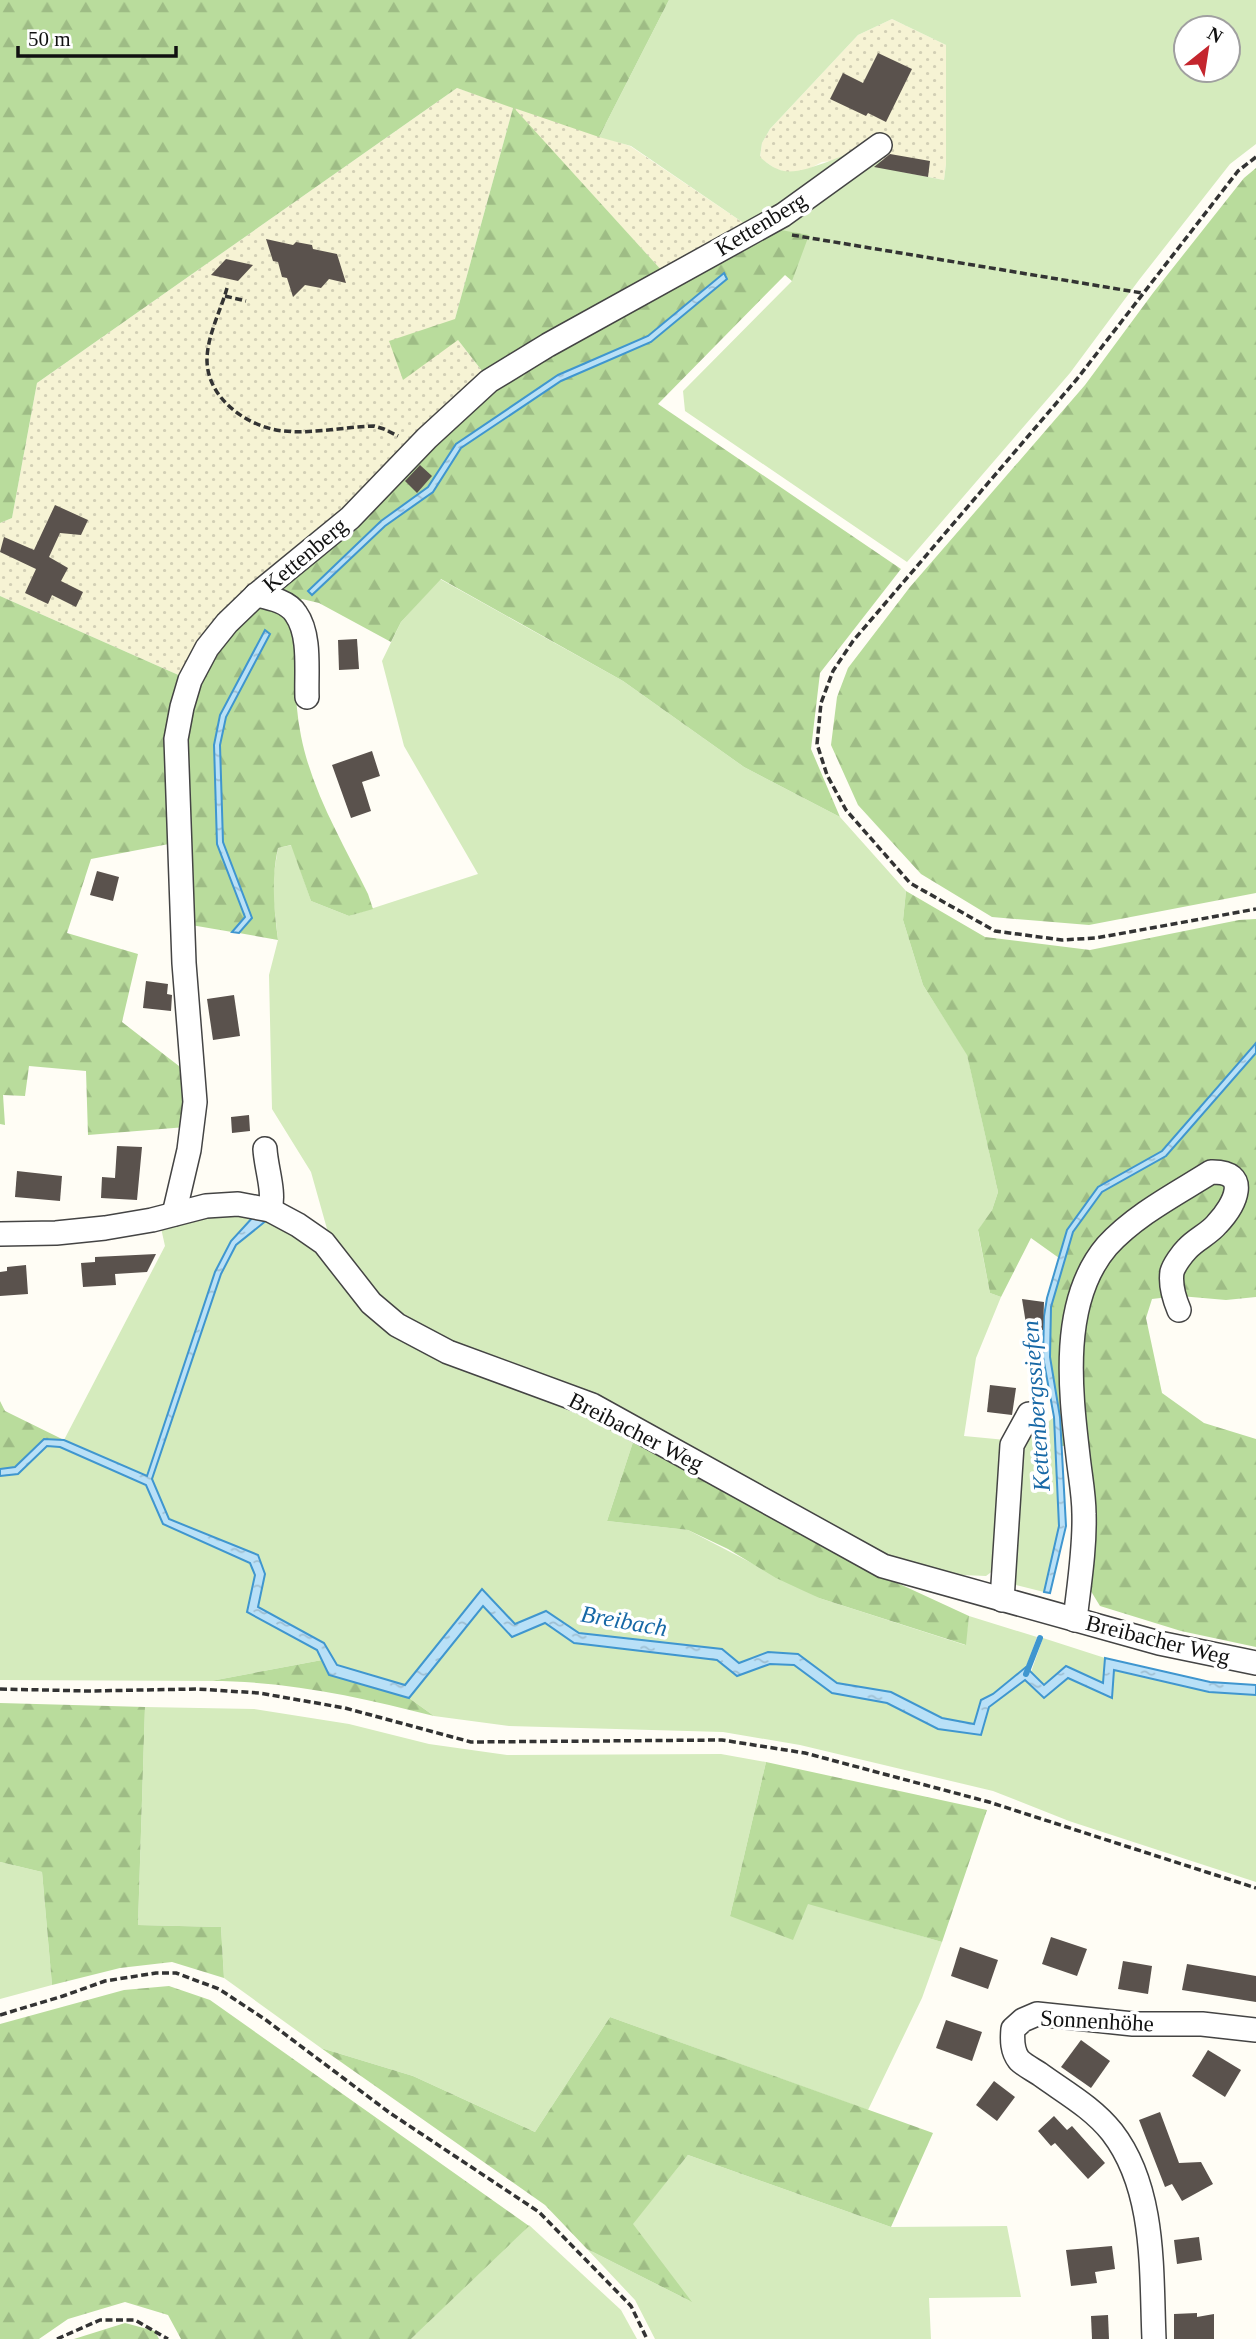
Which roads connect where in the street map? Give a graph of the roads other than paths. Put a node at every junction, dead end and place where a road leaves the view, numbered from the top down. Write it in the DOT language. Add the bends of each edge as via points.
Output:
graph roads {
  1 [pos="880,145"];
  2 [pos="256,596"];
  3 [pos="307,697"];
  4 [pos="265,1149"];
  5 [pos="270,1210"];
  6 [pos="174,1214"];
  7 [pos="0,1234"];
  8 [pos="1179,1310"];
  9 [pos="1029,1414"];
  10 [pos="1002,1600"];
  11 [pos="1075,1620"];
  12 [pos="1256,1663"];
  13 [pos="1256,2030"];
  14 [pos="1154,2339"];
  1 -- 2 [label="street, Kettenberg" via="783,215 489,381 349,518"];
  2 -- 3 [label="street" via="277,600 296,612 304,636"];
  2 -- 6 [label="street, Kettenberg" via="206,648 185,698 176,739 184,963 195,1101"];
  4 -- 5 [label="street"];
  5 -- 6 [label="street, Breibacher Weg" via="238,1204"];
  5 -- 10 [label="street, Breibacher Weg" via="324,1243 371,1303 397,1325 448,1352 592,1405 883,1566"];
  6 -- 7 [label="street, Breibacher Weg" via="105,1228"];
  8 -- 11 [label="street" via="1172,1271 1187,1248 1217,1224 1237,1194 1237,1184 1223,1171 1211,1172 1136,1220 1107,1246 1082,1292 1070,1352 1085,1511"];
  9 -- 10 [label="street" via="1012,1444"];
  10 -- 11 [label="street, Breibacher Weg"];
  11 -- 12 [label="street, Breibacher Weg"];
  13 -- 14 [label="street, Sonnenhöhe" via="1037,2014 1013,2029 1018,2059 1090,2109 1126,2153 1142,2199 1150,2243"];
}
